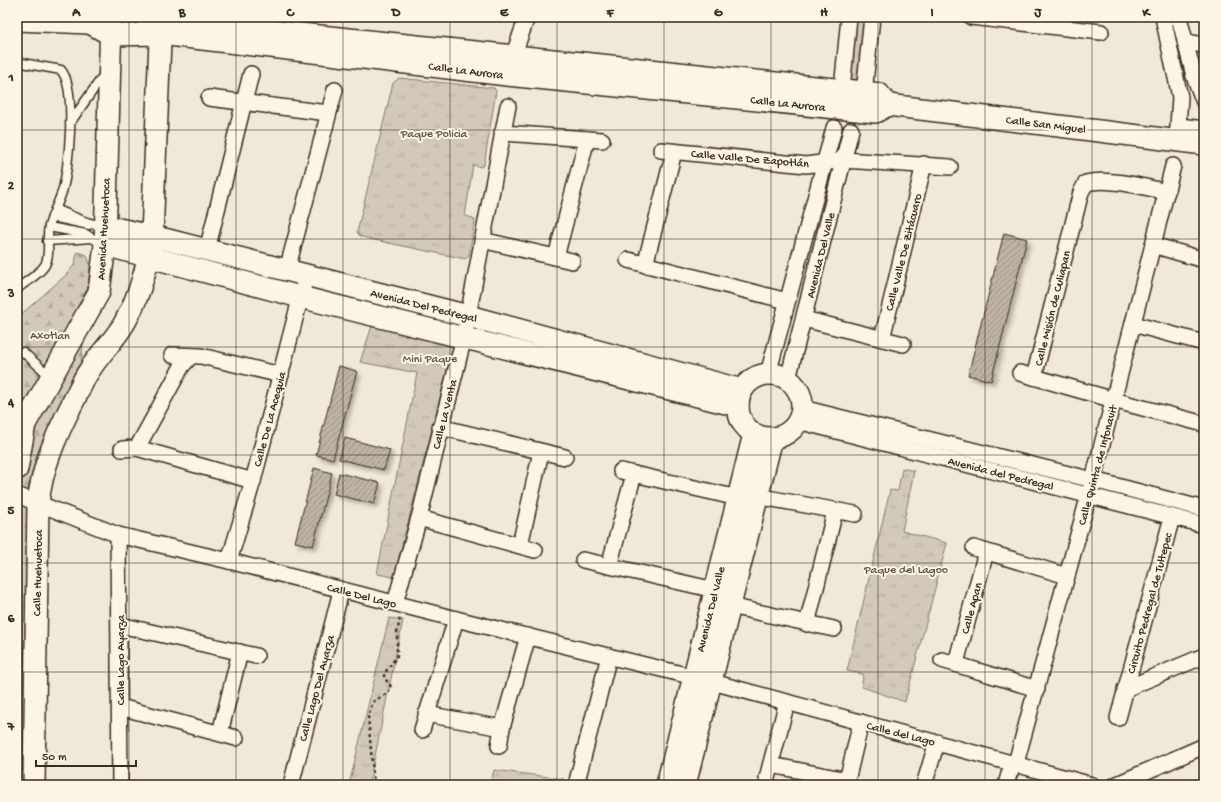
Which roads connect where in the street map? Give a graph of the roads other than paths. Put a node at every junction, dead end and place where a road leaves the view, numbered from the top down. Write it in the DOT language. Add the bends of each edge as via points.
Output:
graph roads {
  1 [pos="145,17"];
  2 [pos="527,17"];
  3 [pos="849,17"];
  4 [pos="872,17"];
  5 [pos="971,17"];
  6 [pos="1163,17"];
  7 [pos="1180,17"];
  8 [pos="17,20"];
  9 [pos="105,23"];
  10 [pos="161,23"];
  11 [pos="1080,23"];
  12 [pos="271,24"];
  13 [pos="1101,32"];
  14 [pos="1185,42"];
  15 [pos="1204,45"];
  16 [pos="17,62"];
  17 [pos="110,64"];
  18 [pos="510,65"];
  19 [pos="251,74"];
  20 [pos="335,90"];
  21 [pos="209,98"];
  22 [pos="841,99"];
  23 [pos="863,101"];
  24 [pos="243,102"];
  25 [pos="1204,102"];
  26 [pos="508,106"];
  27 [pos="328,113"];
  28 [pos="70,124"];
  29 [pos="834,128"];
  30 [pos="1204,129"];
  31 [pos="851,130"];
  32 [pos="502,132"];
  33 [pos="1178,133"];
  34 [pos="587,139"];
  35 [pos="602,140"];
  36 [pos="1204,144"];
  37 [pos="844,160"];
  38 [pos="825,163"];
  39 [pos="924,164"];
  40 [pos="1173,166"];
  41 [pos="950,167"];
  42 [pos="1167,192"];
  43 [pos="54,213"];
  44 [pos="49,227"];
  45 [pos="99,234"];
  46 [pos="482,240"];
  47 [pos="47,241"];
  48 [pos="1153,245"];
  49 [pos="151,246"];
  50 [pos="207,250"];
  51 [pos="556,257"];
  52 [pos="628,260"];
  53 [pos="1204,260"];
  54 [pos="572,261"];
  55 [pos="645,265"];
  56 [pos="296,273"];
  57 [pos="17,289"];
  58 [pos="300,297"];
  59 [pos="787,301"];
  60 [pos="468,316"];
  61 [pos="804,318"];
  62 [pos="1133,324"];
  63 [pos="464,338"];
  64 [pos="882,339"];
  65 [pos="1204,343"];
  66 [pos="903,344"];
  67 [pos="23,352"];
  68 [pos="172,355"];
  69 [pos="191,356"];
  70 [pos="1020,373"];
  71 [pos="768,374"];
  72 [pos="281,375"];
  73 [pos="1034,377"];
  74 [pos="51,378"];
  75 [pos="788,379"];
  76 [pos="740,398"];
  77 [pos="1114,400"];
  78 [pos="800,414"];
  79 [pos="1204,424"];
  80 [pos="440,427"];
  81 [pos="763,436"];
  82 [pos="137,448"];
  83 [pos="122,450"];
  84 [pos="541,452"];
  85 [pos="565,457"];
  86 [pos="17,469"];
  87 [pos="1093,480"];
  88 [pos="253,481"];
  89 [pos="17,495"];
  90 [pos="1089,496"];
  91 [pos="747,497"];
  92 [pos="38,503"];
  93 [pos="1204,509"];
  94 [pos="835,511"];
  95 [pos="855,514"];
  96 [pos="1172,517"];
  97 [pos="419,518"];
  98 [pos="1204,526"];
  99 [pos="118,535"];
  100 [pos="520,546"];
  101 [pos="535,550"];
  102 [pos="583,560"];
  103 [pos="229,561"];
  104 [pos="609,566"];
  105 [pos="1067,576"];
  106 [pos="715,590"];
  107 [pos="341,591"];
  108 [pos="399,604"];
  109 [pos="730,606"];
  110 [pos="456,619"];
  111 [pos="807,624"];
  112 [pos="120,625"];
  113 [pos="834,629"];
  114 [pos="528,636"];
  115 [pos="240,652"];
  116 [pos="256,656"];
  117 [pos="609,656"];
  118 [pos="1204,656"];
  119 [pos="702,679"];
  120 [pos="1036,689"];
  121 [pos="1125,689"];
  122 [pos="787,702"];
  123 [pos="120,706"];
  124 [pos="426,714"];
  125 [pos="1118,718"];
  126 [pos="861,722"];
  127 [pos="502,728"];
  128 [pos="422,730"];
  129 [pos="220,733"];
  130 [pos="236,738"];
  131 [pos="937,742"];
  132 [pos="499,746"];
  133 [pos="1204,746"];
  134 [pos="1016,763"];
  135 [pos="846,782"];
  136 [pos="34,785"];
  137 [pos="120,785"];
  138 [pos="291,785"];
  139 [pos="576,785"];
  140 [pos="667,785"];
  141 [pos="685,785"];
  142 [pos="924,785"];
  143 [pos="1006,785"];
  144 [pos="1092,785"];
  145 [pos="1115,785"];
  1 -- 10 [label="street, Calle La Aurora"];
  2 -- 18 [label="street"];
  3 -- 22 [label="street"];
  4 -- 23 [label="street"];
  5 -- 11 [label="street"];
  6 -- 33 [label="street" via="1180,97"];
  7 -- 14 [label="street"];
  8 -- 9 [label="street, Calle La Aurora"];
  9 -- 10 [label="street, Calle La Aurora"];
  9 -- 17 [label="street, Avenida Huehuetoca"];
  10 -- 12 [label="street, Calle La Aurora"];
  10 -- 18 [label="street, Calle La Aurora"];
  10 -- 49 [label="street"];
  11 -- 13 [label="street"];
  12 -- 18 [label="street, Calle La Aurora"];
  14 -- 15 [label="street"];
  14 -- 25 [label="street"];
  16 -- 28 [label="lane" via="59,69 63,72 70,102"];
  17 -- 28 [label="lane"];
  17 -- 45 [label="street, Avenida Huehuetoca"];
  18 -- 22 [label="street, Calle La Aurora"];
  19 -- 24 [label="street"];
  20 -- 27 [label="street, Calle De La Acequia"];
  21 -- 24 [label="street"];
  22 -- 23 [label="street, Calle La Aurora"];
  23 -- 33 [label="street, Calle San Miguel" via="879,94 888,105"];
  24 -- 27 [label="street"];
  24 -- 50 [label="street"];
  26 -- 32 [label="street, Calle La Venta"];
  27 -- 56 [label="street, Calle De La Acequia"];
  28 -- 43 [label="lane" via="66,175"];
  29 -- 38 [label="street, Avenida Del Valle"];
  30 -- 33 [label="street"];
  31 -- 37 [label="street, Avenida Del Valle"];
  32 -- 34 [label="street"];
  32 -- 46 [label="street, Calle La Venta"];
  33 -- 36 [label="street, Calle San Miguel"];
  34 -- 35 [label="street"];
  34 -- 51 [label="street"];
  37 -- 38 [label="street"];
  37 -- 39 [label="street"];
  37 -- 61 [label="street, Avenida Del Valle"];
  38 -- 55 [label="street, Calle Valle De Zapotlán" via="806,165 667,151"];
  38 -- 59 [label="street, Avenida Del Valle"];
  39 -- 41 [label="street"];
  39 -- 64 [label="street, Calle Valle De Zitácuaro"];
  40 -- 42 [label="street, Calle Quinta de Infonavit"];
  42 -- 48 [label="street, Calle Quinta de Infonavit"];
  42 -- 73 [label="street, Calle Misión de Culiapan" via="1095,181 1086,183 1081,192"];
  43 -- 44 [label="lane"];
  43 -- 45 [label="lane" via="87,221"];
  44 -- 45 [label="lane"];
  44 -- 47 [label="lane"];
  45 -- 47 [label="lane"];
  45 -- 49 [label="street, Avenida Del Pedregal"];
  45 -- 74 [label="street, Avenida Huehuetoca" via="99,292"];
  46 -- 51 [label="street"];
  46 -- 60 [label="street, Calle La Venta"];
  47 -- 57 [label="lane" via="48,257 44,267"];
  48 -- 53 [label="street"];
  48 -- 62 [label="street, Calle Quinta de Infonavit"];
  49 -- 50 [label="street, Avenida Del Pedregal"];
  49 -- 58 [label="street, Avenida Del Pedregal"];
  49 -- 92 [label="street, Calle Huehuetoca" via="133,306 124,323 89,371 56,437 46,461"];
  50 -- 56 [label="street, Avenida Del Pedregal"];
  51 -- 54 [label="street"];
  52 -- 55 [label="street"];
  55 -- 59 [label="street"];
  56 -- 58 [label="street, Calle De La Acequia"];
  56 -- 60 [label="street, Avenida Del Pedregal"];
  58 -- 63 [label="street, Avenida Del Pedregal"];
  58 -- 72 [label="street, Calle De La Acequia"];
  59 -- 71 [label="street, Avenida Del Valle"];
  60 -- 63 [label="street, Calle La Venta"];
  60 -- 76 [label="street, Avenida Del Pedregal"];
  61 -- 64 [label="street"];
  61 -- 75 [label="street, Avenida Del Valle"];
  62 -- 65 [label="street"];
  62 -- 77 [label="street, Calle Quinta de Infonavit"];
  63 -- 76 [label="street, Avenida Del Pedregal"];
  63 -- 80 [label="street, Calle La Venta"];
  64 -- 66 [label="street"];
  67 -- 74 [label="lane"];
  68 -- 69 [label="street"];
  69 -- 72 [label="street" via="201,356"];
  69 -- 82 [label="street" via="182,366"];
  70 -- 73 [label="street"];
  71 -- 75 [label="street"];
  71 -- 76 [label="street" via="748,382"];
  72 -- 88 [label="street, Calle De La Acequia"];
  73 -- 77 [label="street, Calle Misión de Culiapan"];
  74 -- 86 [label="street, Avenida Huehuetoca" via="25,424"];
  75 -- 78 [label="street" via="799,392"];
  76 -- 81 [label="street" via="742,422"];
  77 -- 79 [label="street, Calle Misión de Culiapan"];
  77 -- 87 [label="street, Calle Quinta de Infonavit"];
  78 -- 81 [label="street" via="786,434"];
  78 -- 87 [label="street, Avenida del Pedregal"];
  78 -- 90 [label="street, Avenida del Pedregal"];
  80 -- 84 [label="street"];
  80 -- 97 [label="street, Calle La Venta"];
  81 -- 91 [label="street, Avenida Del Valle"];
  82 -- 83 [label="street"];
  82 -- 88 [label="street"];
  84 -- 85 [label="street"];
  84 -- 100 [label="street"];
  87 -- 90 [label="street, Calle Quinta de Infonavit"];
  87 -- 93 [label="street, Avenida del Pedregal"];
  88 -- 103 [label="street, Calle De La Acequia"];
  89 -- 92 [label="street, Calle Del Lago"];
  90 -- 96 [label="street, Avenida del Pedregal"];
  90 -- 105 [label="street, Calle Quinta de Infonavit"];
  91 -- 94 [label="street"];
  91 -- 104 [label="street" via="628,472"];
  91 -- 106 [label="street, Avenida Del Valle"];
  91 -- 109 [label="street, Avenida Del Valle"];
  92 -- 99 [label="street, Calle Del Lago"];
  92 -- 136 [label="street, Calle Huehuetoca"];
  94 -- 95 [label="street"];
  94 -- 111 [label="street"];
  96 -- 98 [label="street, Avenida del Pedregal"];
  96 -- 121 [label="street, Circuito Pedregal de Tultepec"];
  97 -- 100 [label="street"];
  97 -- 108 [label="street, Calle La Venta"];
  99 -- 103 [label="street, Calle Del Lago"];
  99 -- 112 [label="street, Calle Lago Ayarza"];
  100 -- 101 [label="street"];
  102 -- 104 [label="street"];
  103 -- 107 [label="street, Calle Del Lago"];
  104 -- 106 [label="street"];
  105 -- 120 [label="street, Calle Quinta de Infonavit"];
  105 -- 120 [label="street, Calle Apan" via="980,550 949,662"];
  106 -- 119 [label="street, Avenida Del Valle"];
  107 -- 108 [label="street, Calle Del Lago"];
  107 -- 138 [label="street, Calle Lago Del Ayarza"];
  108 -- 110 [label="street, Calle Del Lago"];
  109 -- 111 [label="street"];
  109 -- 119 [label="street, Avenida Del Valle"];
  110 -- 114 [label="street, Calle Del Lago"];
  110 -- 124 [label="street"];
  111 -- 113 [label="street"];
  112 -- 115 [label="street"];
  112 -- 123 [label="street, Calle Lago Ayarza"];
  114 -- 117 [label="street, Calle Del Lago"];
  114 -- 127 [label="street"];
  115 -- 116 [label="street"];
  115 -- 129 [label="street"];
  117 -- 119 [label="street, Calle Del Lago"];
  117 -- 139 [label="street"];
  118 -- 121 [label="street, Circuito Pedregal de Tultepec"];
  119 -- 122 [label="street, Calle del Lago"];
  119 -- 140 [label="street, Avenida Del Valle"];
  119 -- 141 [label="street, Avenida Del Valle"];
  120 -- 134 [label="street, Calle Quinta de Infonavit"];
  121 -- 125 [label="street, Circuito Pedregal de Tultepec"];
  122 -- 126 [label="street, Calle del Lago"];
  122 -- 135 [label="street" via="769,771"];
  123 -- 129 [label="street"];
  123 -- 137 [label="street, Calle Lago Ayarza"];
  124 -- 127 [label="street"];
  124 -- 128 [label="street"];
  126 -- 131 [label="street, Calle del Lago"];
  126 -- 135 [label="street"];
  127 -- 132 [label="street"];
  129 -- 130 [label="street"];
  131 -- 134 [label="street, Calle del Lago"];
  131 -- 142 [label="street"];
  133 -- 145 [label="street"];
  134 -- 143 [label="street, Calle Quinta de Infonavit"];
  134 -- 144 [label="street, Calle del Lago"];
}
